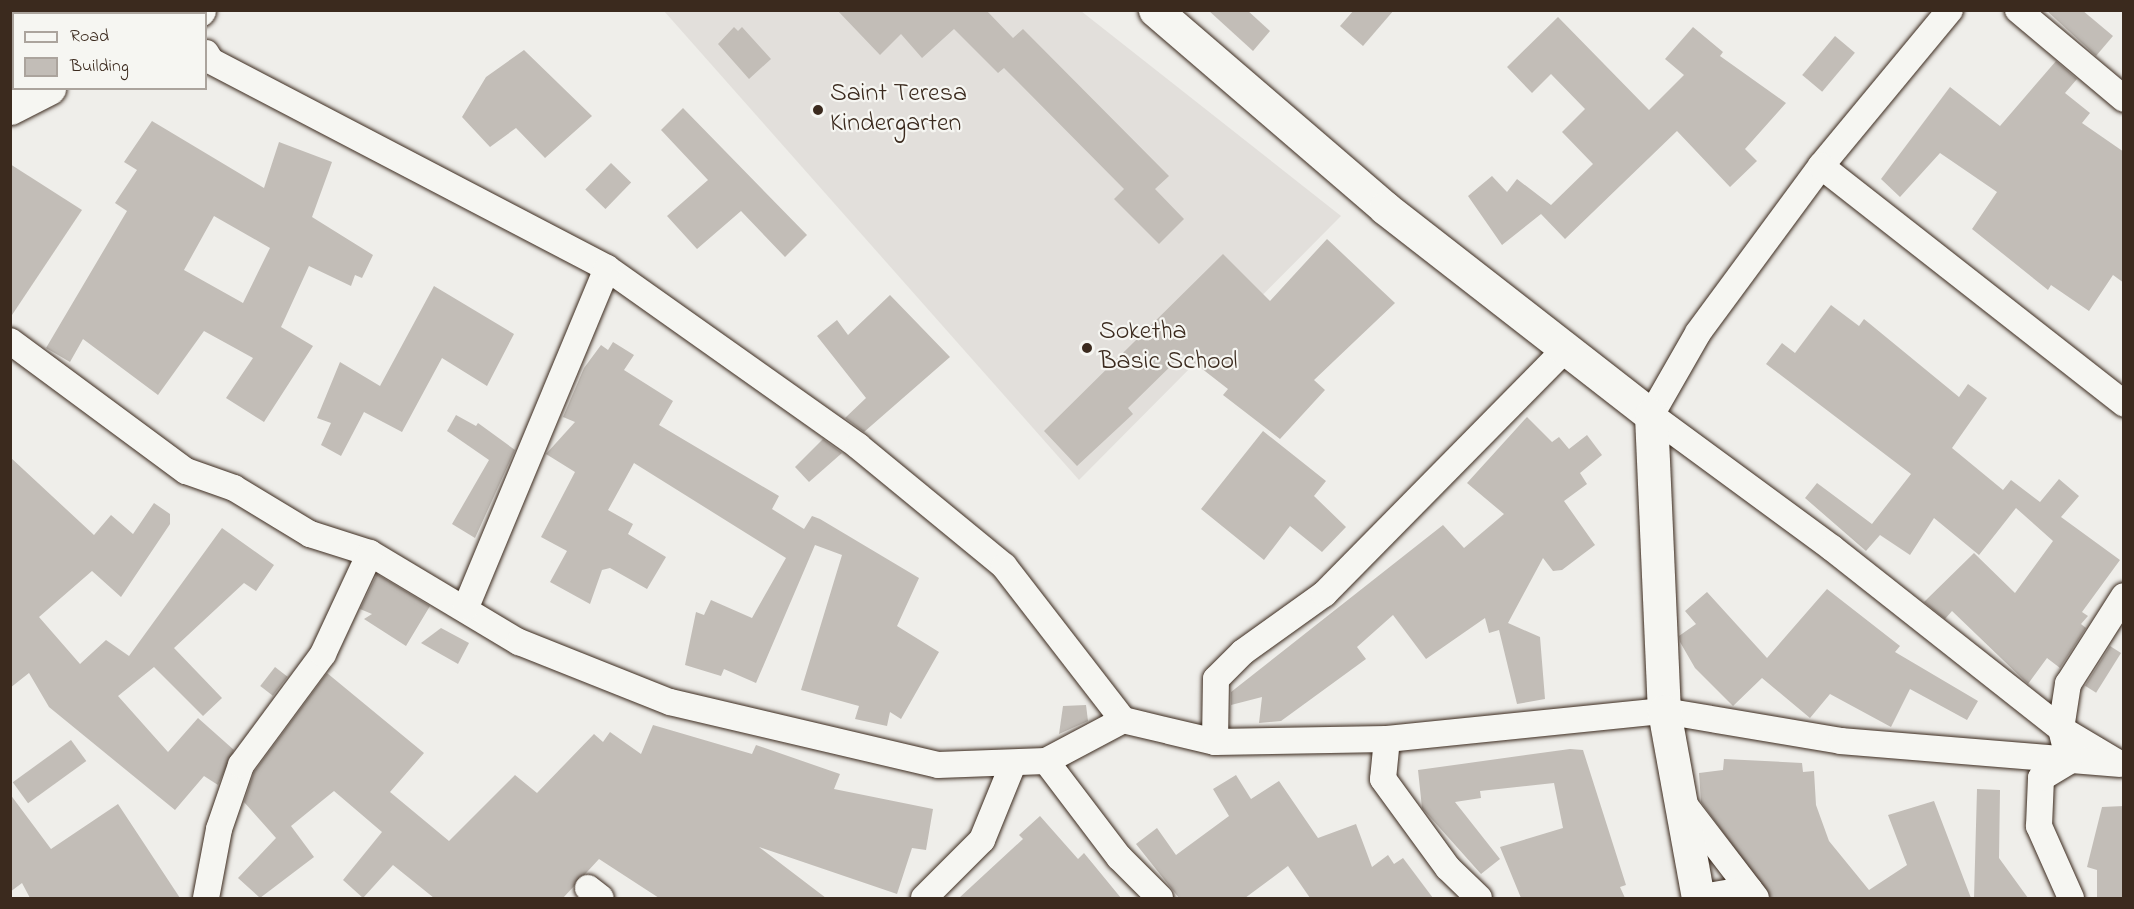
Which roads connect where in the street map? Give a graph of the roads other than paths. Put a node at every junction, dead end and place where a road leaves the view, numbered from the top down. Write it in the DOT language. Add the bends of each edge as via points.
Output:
graph roads {
  1 [pos="1155,10"];
  2 [pos="1950,10"];
  3 [pos="2018,10"];
  4 [pos="207,55"];
  5 [pos="45,90"];
  6 [pos="2124,99"];
  7 [pos="10,108"];
  8 [pos="1821,166"];
  9 [pos="608,268"];
  10 [pos="10,341"];
  11 [pos="1564,351"];
  12 [pos="2124,404"];
  13 [pos="1651,415"];
  14 [pos="370,553"];
  15 [pos="2124,596"];
  16 [pos="466,607"];
  17 [pos="1664,711"];
  18 [pos="1123,720"];
  19 [pos="2061,729"];
  20 [pos="1387,739"];
  21 [pos="1215,742"];
  22 [pos="1047,761"];
  23 [pos="2069,761"];
  24 [pos="1013,764"];
  25 [pos="2122,764"];
  26 [pos="1684,804"];
  27 [pos="1752,894"];
  28 [pos="206,898"];
  29 [pos="924,898"];
  30 [pos="1160,898"];
  31 [pos="1479,898"];
  32 [pos="1697,898"];
  33 [pos="2071,898"];
  1 -- 11 [label="street"];
  2 -- 8 [label="street"];
  3 -- 6 [label="street"];
  4 -- 9 [label="street" via="211,61"];
  5 -- 7 [label="street"];
  8 -- 12 [label="street"];
  8 -- 13 [label="street" via="1698,333"];
  9 -- 16 [label="street"];
  9 -- 18 [label="street" via="858,446 1004,566"];
  10 -- 14 [label="street" via="186,471 234,488 310,534"];
  11 -- 13 [label="street"];
  11 -- 21 [label="street" via="1324,594 1243,652 1216,679"];
  13 -- 17 [label="street"];
  13 -- 19 [label="street" via="1832,548"];
  14 -- 16 [label="street"];
  14 -- 28 [label="street" via="323,654 241,765 219,829"];
  15 -- 19 [label="street" via="2068,684"];
  16 -- 24 [label="street" via="519,642 670,702 938,765"];
  17 -- 20 [label="street"];
  17 -- 23 [label="street" via="1841,741"];
  17 -- 26 [label="street"];
  18 -- 21 [label="street"];
  18 -- 22 [label="street"];
  19 -- 23 [label="street"];
  19 -- 25 [label="street"];
  20 -- 21 [label="street"];
  20 -- 31 [label="street" via="1383,779 1448,868"];
  22 -- 24 [label="street"];
  22 -- 30 [label="street" via="1119,857"];
  23 -- 25 [label="street"];
  23 -- 33 [label="street" via="2042,778 2039,826"];
  24 -- 29 [label="street" via="982,840"];
  26 -- 27 [label="street"];
  26 -- 32 [label="street"];
  27 -- 32 [label="street"];
}
